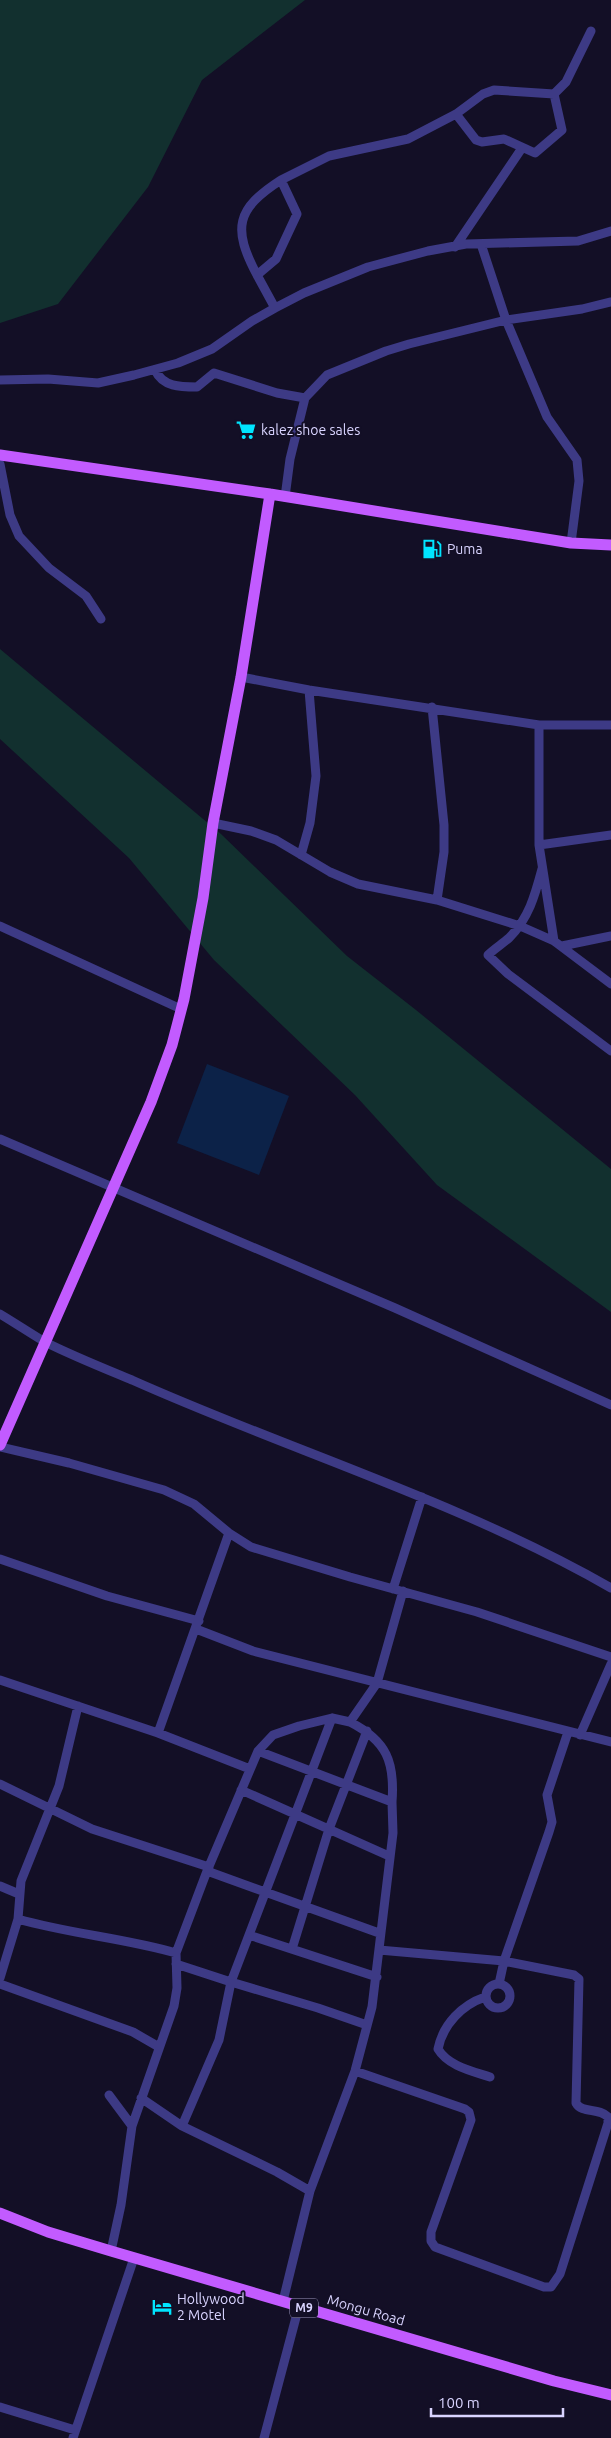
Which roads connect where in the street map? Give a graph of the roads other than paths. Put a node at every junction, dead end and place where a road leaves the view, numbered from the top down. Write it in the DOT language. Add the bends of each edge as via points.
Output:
graph roads {
  1 [pos="591,31"];
  2 [pos="554,94"];
  3 [pos="456,114"];
  4 [pos="522,148"];
  5 [pos="281,180"];
  6 [pos="611,231"];
  7 [pos="481,244"];
  8 [pos="455,246"];
  9 [pos="257,275"];
  10 [pos="610,302"];
  11 [pos="275,308"];
  12 [pos="506,320"];
  13 [pos="155,370"];
  14 [pos="0,380"];
  15 [pos="305,398"];
  16 [pos="0,455"];
  17 [pos="0,464"];
  18 [pos="270,494"];
  19 [pos="284,497"];
  20 [pos="571,543"];
  21 [pos="611,545"];
  22 [pos="101,618"];
  23 [pos="241,677"];
  24 [pos="309,690"];
  25 [pos="432,707"];
  26 [pos="539,724"];
  27 [pos="611,725"];
  28 [pos="214,823"];
  29 [pos="611,835"];
  30 [pos="539,845"];
  31 [pos="301,855"];
  32 [pos="542,869"];
  33 [pos="437,900"];
  34 [pos="0,926"];
  35 [pos="520,926"];
  36 [pos="611,936"];
  37 [pos="558,943"];
  38 [pos="611,984"];
  39 [pos="181,1009"];
  40 [pos="611,1051"];
  41 [pos="0,1139"];
  42 [pos="112,1188"];
  43 [pos="0,1314"];
  44 [pos="45,1342"];
  45 [pos="611,1405"];
  46 [pos="0,1446"];
  47 [pos="422,1497"];
  48 [pos="229,1533"];
  49 [pos="0,1559"];
  50 [pos="611,1588"];
  51 [pos="394,1589"];
  52 [pos="403,1591"];
  53 [pos="198,1625"];
  54 [pos="611,1657"];
  55 [pos="611,1664"];
  56 [pos="0,1680"];
  57 [pos="377,1683"];
  58 [pos="78,1706"];
  59 [pos="332,1718"];
  60 [pos="350,1722"];
  61 [pos="367,1731"];
  62 [pos="568,1732"];
  63 [pos="158,1733"];
  64 [pos="580,1735"];
  65 [pos="611,1742"];
  66 [pos="258,1751"];
  67 [pos="250,1769"];
  68 [pos="310,1771"];
  69 [pos="0,1784"];
  70 [pos="348,1784"];
  71 [pos="240,1790"];
  72 [pos="392,1802"];
  73 [pos="50,1808"];
  74 [pos="294,1813"];
  75 [pos="329,1829"];
  76 [pos="389,1856"];
  77 [pos="208,1869"];
  78 [pos="0,1886"];
  79 [pos="264,1892"];
  80 [pos="19,1894"];
  81 [pos="307,1906"];
  82 [pos="18,1919"];
  83 [pos="379,1933"];
  84 [pos="249,1935"];
  85 [pos="292,1949"];
  86 [pos="379,1950"];
  87 [pos="176,1953"];
  88 [pos="504,1962"];
  89 [pos="176,1964"];
  90 [pos="377,1977"];
  91 [pos="0,1978"];
  92 [pos="231,1982"];
  93 [pos="0,1984"];
  94 [pos="499,1984"];
  95 [pos="486,1997"];
  96 [pos="367,2025"];
  97 [pos="160,2047"];
  98 [pos="355,2071"];
  99 [pos="490,2077"];
  100 [pos="108,2095"];
  101 [pos="141,2098"];
  102 [pos="132,2126"];
  103 [pos="182,2126"];
  104 [pos="310,2191"];
  105 [pos="0,2213"];
  106 [pos="111,2251"];
  107 [pos="134,2258"];
  108 [pos="282,2301"];
  109 [pos="298,2306"];
  110 [pos="611,2395"];
  111 [pos="0,2407"];
  112 [pos="74,2434"];
  113 [pos="264,2438"];
  1 -- 2 [label="street" via="566,82"];
  2 -- 3 [label="street" via="494,90"];
  2 -- 4 [label="street" via="562,127 560,134 538,152"];
  3 -- 4 [label="street" via="476,140 504,139"];
  3 -- 5 [label="street" via="408,139 329,156"];
  4 -- 8 [label="street"];
  5 -- 9 [label="street" via="297,214 276,259"];
  5 -- 9 [label="street" via="253,201 242,218 243,242"];
  6 -- 7 [label="street" via="578,241"];
  7 -- 8 [label="street"];
  7 -- 12 [label="street"];
  8 -- 11 [label="street" via="368,267"];
  9 -- 11 [label="street"];
  10 -- 12 [label="street"];
  11 -- 13 [label="street" via="212,349"];
  12 -- 15 [label="street" via="386,351 327,375"];
  12 -- 20 [label="street" via="547,417 577,460 579,481"];
  13 -- 14 [label="street" via="98,382"];
  13 -- 15 [label="street" via="163,381 173,385 197,387 214,373 276,393"];
  15 -- 19 [label="street"];
  16 -- 18 [label="main road"];
  17 -- 22 [label="street" via="10,516 19,536 49,568 86,596"];
  18 -- 19 [label="main road"];
  18 -- 23 [label="main road"];
  19 -- 20 [label="main road"];
  20 -- 21 [label="main road"];
  23 -- 24 [label="street"];
  23 -- 28 [label="main road"];
  24 -- 25 [label="street"];
  24 -- 31 [label="street" via="316,776 310,822"];
  25 -- 26 [label="street"];
  25 -- 33 [label="street" via="444,825 444,852"];
  26 -- 27 [label="street"];
  26 -- 30 [label="street"];
  28 -- 31 [label="street" via="264,835"];
  28 -- 39 [label="main road"];
  29 -- 30 [label="street"];
  30 -- 32 [label="street"];
  31 -- 33 [label="street" via="358,884"];
  32 -- 35 [label="street" via="533,900"];
  32 -- 37 [label="street"];
  33 -- 35 [label="street"];
  34 -- 39 [label="street"];
  35 -- 37 [label="street"];
  35 -- 40 [label="street" via="488,956"];
  36 -- 37 [label="street"];
  37 -- 38 [label="street"];
  39 -- 42 [label="main road" via="151,1102"];
  41 -- 42 [label="street"];
  42 -- 44 [label="main road"];
  42 -- 45 [label="street" via="395,1308"];
  43 -- 44 [label="street"];
  44 -- 46 [label="main road"];
  44 -- 47 [label="street" via="268,1438"];
  46 -- 48 [label="street" via="164,1490 194,1504"];
  47 -- 50 [label="street" via="563,1560"];
  47 -- 51 [label="street"];
  48 -- 51 [label="street" via="251,1547"];
  48 -- 53 [label="street"];
  49 -- 53 [label="street"];
  51 -- 52 [label="street"];
  52 -- 54 [label="street"];
  52 -- 57 [label="street"];
  53 -- 57 [label="street" via="253,1651"];
  53 -- 63 [label="street"];
  55 -- 64 [label="street"];
  56 -- 58 [label="street"];
  57 -- 60 [label="street"];
  57 -- 62 [label="street"];
  58 -- 63 [label="street"];
  58 -- 73 [label="street" via="61,1778"];
  59 -- 60 [label="street"];
  59 -- 66 [label="street" via="274,1735"];
  59 -- 68 [label="street"];
  60 -- 61 [label="street"];
  61 -- 70 [label="street"];
  61 -- 72 [label="street" via="390,1759 394,1779"];
  62 -- 64 [label="street"];
  62 -- 88 [label="street" via="547,1795 552,1822"];
  63 -- 67 [label="street"];
  64 -- 65 [label="street"];
  66 -- 67 [label="street"];
  66 -- 68 [label="street"];
  67 -- 71 [label="street"];
  68 -- 70 [label="street"];
  68 -- 74 [label="street"];
  69 -- 73 [label="street"];
  70 -- 72 [label="street"];
  70 -- 75 [label="street"];
  71 -- 74 [label="street"];
  71 -- 77 [label="street"];
  72 -- 76 [label="street"];
  73 -- 77 [label="street" via="99,1831"];
  73 -- 80 [label="street"];
  74 -- 75 [label="street"];
  74 -- 79 [label="street"];
  75 -- 76 [label="street"];
  75 -- 81 [label="street"];
  76 -- 83 [label="street"];
  77 -- 79 [label="street"];
  77 -- 87 [label="street"];
  78 -- 80 [label="street"];
  79 -- 81 [label="street"];
  79 -- 84 [label="street"];
  80 -- 82 [label="street"];
  81 -- 83 [label="street"];
  81 -- 85 [label="street"];
  82 -- 87 [label="street"];
  82 -- 91 [label="street"];
  83 -- 86 [label="street"];
  84 -- 85 [label="street"];
  84 -- 92 [label="street"];
  85 -- 90 [label="street"];
  86 -- 88 [label="street"];
  86 -- 90 [label="street"];
  87 -- 89 [label="street"];
  88 -- 94 [label="street"];
  88 -- 98 [label="street" via="574,1975 579,1979 576,2103 608,2117 560,2274 551,2287 436,2247 431,2241 431,2232 471,2120 469,2112"];
  89 -- 92 [label="street"];
  89 -- 97 [label="street" via="174,2006"];
  90 -- 96 [label="street"];
  92 -- 96 [label="street"];
  92 -- 103 [label="street" via="219,2040"];
  93 -- 97 [label="street" via="133,2032"];
  94 -- 95 [label="street" via="489,1987"];
  94 -- 95 [label="street" via="510,1994 508,2003 500,2008 490,2006"];
  95 -- 99 [label="street" via="462,2009 444,2031 438,2049 443,2057 457,2065"];
  96 -- 98 [label="street"];
  97 -- 101 [label="street"];
  98 -- 104 [label="street"];
  100 -- 102 [label="street"];
  101 -- 102 [label="street"];
  101 -- 103 [label="street"];
  102 -- 106 [label="street"];
  103 -- 104 [label="street"];
  104 -- 108 [label="street"];
  105 -- 106 [label="main road, Mongu Road / M9"];
  106 -- 107 [label="main road, Mongu Road / M9"];
  107 -- 108 [label="main road, Mongu Road / M9"];
  107 -- 112 [label="street"];
  108 -- 109 [label="main road, Mongu Road / M9"];
  109 -- 110 [label="main road, Mongu Road / M9"];
  109 -- 113 [label="street"];
  111 -- 112 [label="street"];
}
